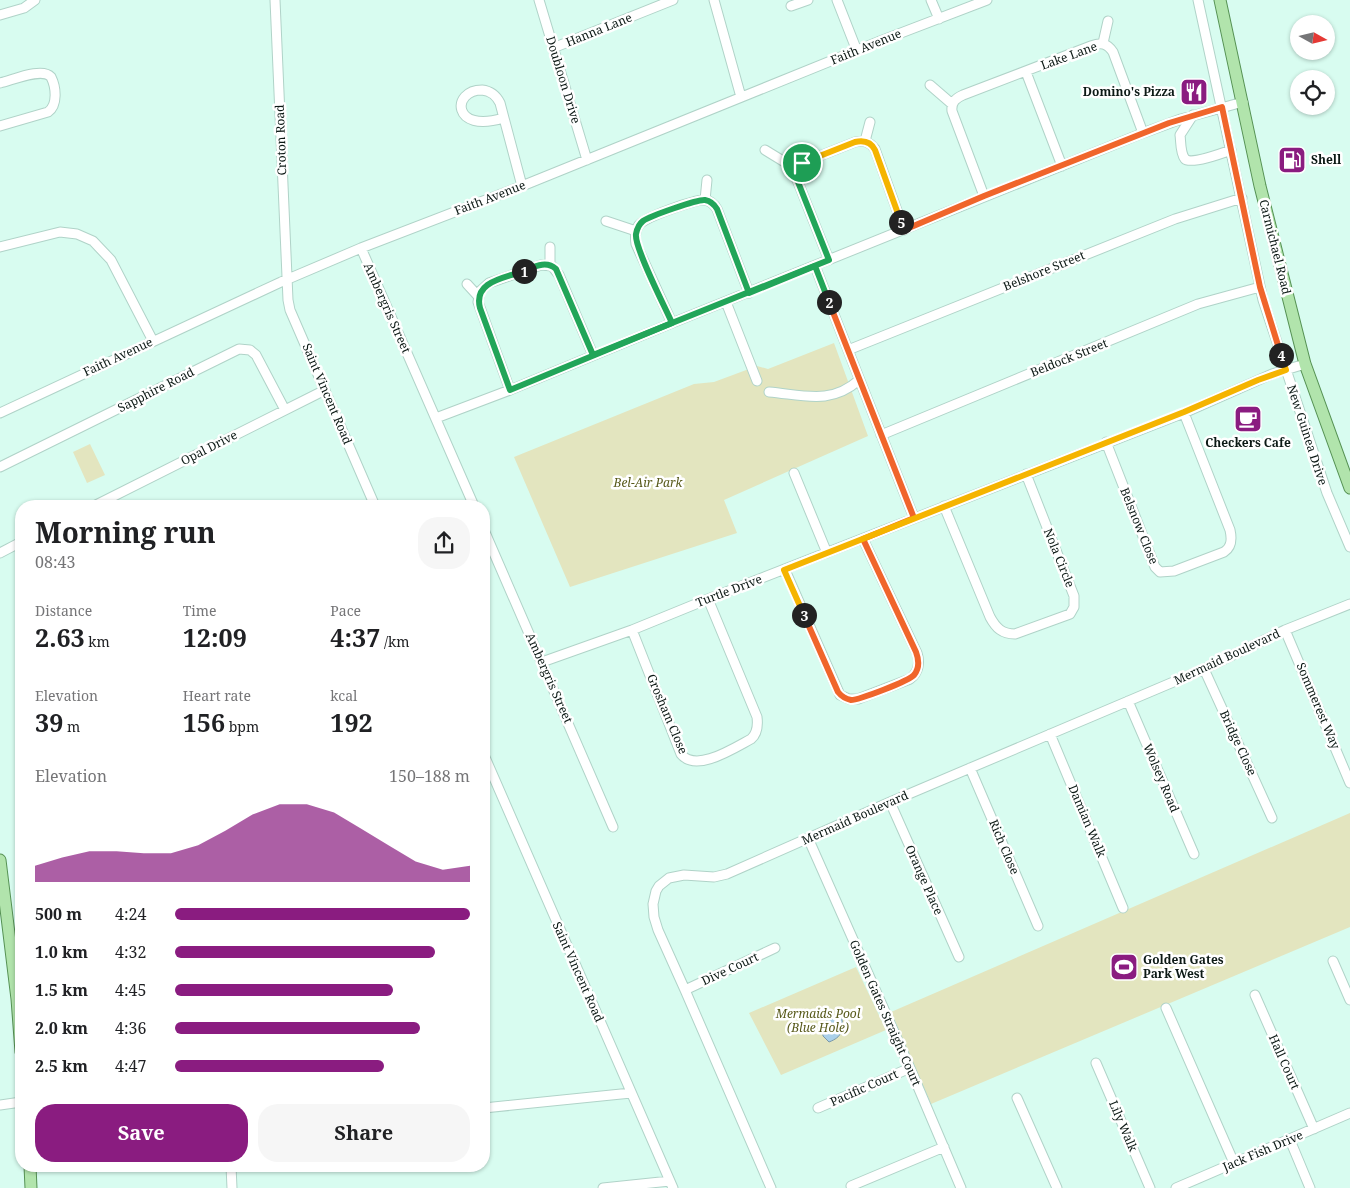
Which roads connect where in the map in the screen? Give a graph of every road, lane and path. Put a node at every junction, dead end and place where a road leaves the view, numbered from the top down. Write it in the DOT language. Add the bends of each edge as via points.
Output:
graph roads {
  1 [pos="35,0"];
  2 [pos="275,0"];
  3 [pos="540,0"];
  4 [pos="673,0"];
  5 [pos="714,0"];
  6 [pos="808,0"];
  7 [pos="837,0"];
  8 [pos="931,0"];
  9 [pos="987,0"];
  10 [pos="1198,0"];
  11 [pos="1220,0"];
  12 [pos="791,6"];
  13 [pos="0,15"];
  14 [pos="939,19"];
  15 [pos="1108,21"];
  16 [pos="1103,43"];
  17 [pos="553,48"];
  18 [pos="857,51"];
  19 [pos="1026,72"];
  20 [pos="0,83"];
  21 [pos="930,85"];
  22 [pos="741,97"];
  23 [pos="1243,102"];
  24 [pos="952,104"];
  25 [pos="1222,107"];
  26 [pos="1193,115"];
  27 [pos="503,118"];
  28 [pos="870,122"];
  29 [pos="0,126"];
  30 [pos="1143,134"];
  31 [pos="865,141"];
  32 [pos="765,150"];
  33 [pos="1232,150"];
  34 [pos="587,160"];
  35 [pos="1062,166"];
  36 [pos="796,169"];
  37 [pos="707,180"];
  38 [pos="522,186"];
  39 [pos="984,196"];
  40 [pos="1242,198"];
  41 [pos="705,200"];
  42 [pos="606,221"];
  43 [pos="904,230"];
  44 [pos="636,231"];
  45 [pos="0,246"];
  46 [pos="550,247"];
  47 [pos="360,248"];
  48 [pos="829,260"];
  49 [pos="550,265"];
  50 [pos="815,266"];
  51 [pos="286,280"];
  52 [pos="467,284"];
  53 [pos="1260,287"];
  54 [pos="749,293"];
  55 [pos="478,296"];
  56 [pos="726,302"];
  57 [pos="672,323"];
  58 [pos="153,341"];
  59 [pos="848,350"];
  60 [pos="593,355"];
  61 [pos="1305,364"];
  62 [pos="1286,370"];
  63 [pos="757,380"];
  64 [pos="859,380"];
  65 [pos="325,390"];
  66 [pos="510,390"];
  67 [pos="769,392"];
  68 [pos="285,410"];
  69 [pos="1184,412"];
  70 [pos="0,413"];
  71 [pos="436,418"];
  72 [pos="881,435"];
  73 [pos="1106,442"];
  74 [pos="0,467"];
  75 [pos="794,473"];
  76 [pos="1026,474"];
  77 [pos="1350,488"];
  78 [pos="106,500"];
  79 [pos="372,500"];
  80 [pos="471,500"];
  81 [pos="944,506"];
  82 [pos="914,518"];
  83 [pos="863,539"];
  84 [pos="15,545"];
  85 [pos="1350,547"];
  86 [pos="0,553"];
  87 [pos="826,553"];
  88 [pos="490,554"];
  89 [pos="784,570"];
  90 [pos="708,599"];
  91 [pos="1350,604"];
  92 [pos="632,630"];
  93 [pos="1285,630"];
  94 [pos="542,662"];
  95 [pos="1204,669"];
  96 [pos="1128,701"];
  97 [pos="1050,734"];
  98 [pos="970,768"];
  99 [pos="490,769"];
  100 [pos="1350,783"];
  101 [pos="890,802"];
  102 [pos="1272,818"];
  103 [pos="613,827"];
  104 [pos="808,838"];
  105 [pos="1194,854"];
  106 [pos="0,860"];
  107 [pos="1123,908"];
  108 [pos="1038,926"];
  109 [pos="775,948"];
  110 [pos="958,957"];
  111 [pos="1333,961"];
  112 [pos="15,970"];
  113 [pos="685,990"];
  114 [pos="1255,995"];
  115 [pos="1350,1000"];
  116 [pos="1166,1008"];
  117 [pos="1096,1063"];
  118 [pos="910,1068"];
  119 [pos="631,1093"];
  120 [pos="1017,1098"];
  121 [pos="15,1103"];
  122 [pos="0,1105"];
  123 [pos="490,1107"];
  124 [pos="818,1108"];
  125 [pos="1350,1113"];
  126 [pos="1314,1129"];
  127 [pos="1290,1140"];
  128 [pos="944,1147"];
  129 [pos="1234,1163"];
  130 [pos="30,1172"];
  131 [pos="231,1172"];
  132 [pos="672,1185"];
  133 [pos="851,1186"];
  134 [pos="31,1188"];
  135 [pos="232,1188"];
  136 [pos="603,1188"];
  137 [pos="771,1188"];
  138 [pos="961,1188"];
  139 [pos="1058,1188"];
  140 [pos="1150,1188"];
  141 [pos="1176,1188"];
  142 [pos="1310,1188"];
  1 -- 13 [label="street" via="24,8"];
  2 -- 51 [label="street, Croton Road"];
  3 -- 17 [label="street, Doubloon Drive"];
  4 -- 17 [label="street, Hanna Lane"];
  5 -- 22 [label="street"];
  6 -- 12 [label="street"];
  7 -- 18 [label="street"];
  8 -- 14 [label="street"];
  9 -- 14 [label="street, Faith Avenue"];
  10 -- 25 [label="street, New Guinea Drive"];
  11 -- 23 [label="main road, Carmichael Road"];
  14 -- 18 [label="street, Faith Avenue"];
  15 -- 16 [label="street"];
  16 -- 19 [label="street, Lake Lane"];
  16 -- 30 [label="street, Lake Lane" via="1113,52"];
  17 -- 34 [label="street, Doubloon Drive"];
  18 -- 22 [label="street, Faith Avenue"];
  19 -- 24 [label="street, Lake Lane" via="963,95"];
  19 -- 35 [label="street"];
  20 -- 29 [label="street" via="46,73 52,77 55,92 53,106 48,112"];
  21 -- 24 [label="street"];
  22 -- 34 [label="street, Faith Avenue"];
  23 -- 25 [label="street"];
  23 -- 61 [label="main road, Carmichael Road" via="1260,186"];
  24 -- 39 [label="street"];
  25 -- 26 [label="street"];
  25 -- 33 [label="street, New Guinea Drive"];
  26 -- 30 [label="street"];
  26 -- 33 [label="street" via="1180,135 1185,159 1197,160"];
  27 -- 27 [label="street" via="487,122 469,120 463,113 464,97 472,91 491,92 499,101"];
  27 -- 38 [label="street"];
  28 -- 31 [label="street"];
  30 -- 35 [label="street"];
  31 -- 36 [label="street" via="846,145 802,163"];
  31 -- 43 [label="street" via="875,150"];
  32 -- 36 [label="street"];
  33 -- 40 [label="street, New Guinea Drive"];
  34 -- 38 [label="street, Faith Avenue"];
  35 -- 39 [label="street"];
  36 -- 48 [label="street" via="796,177"];
  37 -- 41 [label="street"];
  38 -- 47 [label="street, Faith Avenue"];
  39 -- 43 [label="street"];
  40 -- 53 [label="street, New Guinea Drive"];
  40 -- 59 [label="street, Belshore Street" via="1175,219"];
  41 -- 44 [label="street" via="647,219"];
  41 -- 54 [label="street" via="717,209"];
  42 -- 44 [label="street"];
  43 -- 48 [label="street"];
  44 -- 57 [label="street" via="637,246"];
  45 -- 58 [label="street" via="60,232 77,234 93,241 111,260"];
  46 -- 49 [label="street"];
  47 -- 51 [label="street, Faith Avenue"];
  47 -- 71 [label="street, Ambergris Street"];
  48 -- 50 [label="street"];
  49 -- 55 [label="street" via="489,283"];
  49 -- 60 [label="street" via="559,274"];
  50 -- 54 [label="street"];
  50 -- 59 [label="street"];
  51 -- 58 [label="street, Faith Avenue"];
  51 -- 65 [label="street, Saint Vincent Road" via="290,310"];
  52 -- 55 [label="street"];
  53 -- 62 [label="street, New Guinea Drive"];
  53 -- 72 [label="street, Beldock Street" via="1198,304"];
  54 -- 56 [label="street"];
  55 -- 66 [label="street"];
  56 -- 57 [label="street"];
  56 -- 63 [label="street"];
  57 -- 60 [label="street"];
  58 -- 70 [label="street, Faith Avenue"];
  59 -- 64 [label="street"];
  60 -- 66 [label="street"];
  61 -- 62 [label="street, Turtle Drive"];
  61 -- 77 [label="main road, Carmichael Road"];
  62 -- 69 [label="street, Turtle Drive"];
  62 -- 85 [label="street, New Guinea Drive" via="1327,494"];
  64 -- 67 [label="street" via="837,395 823,397"];
  64 -- 72 [label="street"];
  65 -- 68 [label="street, Opal Drive"];
  65 -- 79 [label="street, Saint Vincent Road"];
  66 -- 71 [label="street"];
  68 -- 74 [label="street, Sapphire Road" via="256,355 250,350 239,349"];
  68 -- 78 [label="street, Opal Drive"];
  69 -- 73 [label="street, Turtle Drive"];
  69 -- 73 [label="street, Belsnow Close" via="1232,535 1227,550 1190,565 1166,572 1155,567"];
  71 -- 80 [label="street, Ambergris Street"];
  72 -- 82 [label="street"];
  73 -- 76 [label="street, Turtle Drive"];
  75 -- 87 [label="street"];
  76 -- 81 [label="street, Turtle Drive"];
  76 -- 81 [label="street, Nola Circle" via="1075,598 1068,615 1015,634 998,629 990,617"];
  81 -- 82 [label="street, Turtle Drive"];
  82 -- 83 [label="street, Turtle Drive"];
  83 -- 87 [label="street, Turtle Drive"];
  83 -- 89 [label="street" via="916,652 918,664 910,679 862,698 849,699 838,692"];
  84 -- 86 [label="street"];
  87 -- 89 [label="street, Turtle Drive"];
  88 -- 94 [label="street, Ambergris Street"];
  89 -- 90 [label="street, Turtle Drive"];
  90 -- 92 [label="street, Turtle Drive"];
  90 -- 92 [label="street, Grosham Close" via="758,726 751,739 705,761 690,761 681,754"];
  91 -- 93 [label="street, Mermaid Boulevard"];
  92 -- 94 [label="street, Turtle Drive"];
  93 -- 95 [label="street, Mermaid Boulevard"];
  93 -- 100 [label="street, Sommerest Way"];
  94 -- 103 [label="street, Ambergris Street"];
  95 -- 96 [label="street, Mermaid Boulevard"];
  95 -- 102 [label="street, Bridge Close"];
  96 -- 97 [label="street, Mermaid Boulevard"];
  96 -- 105 [label="street, Wolsey Road"];
  97 -- 98 [label="street, Mermaid Boulevard"];
  97 -- 107 [label="street, Damian Walk"];
  98 -- 101 [label="street, Mermaid Boulevard"];
  98 -- 108 [label="street, Rich Close"];
  99 -- 119 [label="street, Saint Vincent Road"];
  101 -- 104 [label="street, Mermaid Boulevard"];
  101 -- 110 [label="street, Orange Place"];
  104 -- 113 [label="street, Mermaid Boulevard" via="727,874 714,878 674,876 660,886 653,904 655,924"];
  104 -- 118 [label="street, Golden Gates Straight Court"];
  106 -- 112 [label="main road"];
  109 -- 113 [label="street, Dive Court"];
  111 -- 115 [label="street"];
  113 -- 137 [label="street, Mermaid Boulevard"];
  114 -- 126 [label="street, Hall Court"];
  116 -- 129 [label="street"];
  117 -- 140 [label="street, Lily Walk"];
  118 -- 124 [label="street, Pacific Court"];
  118 -- 128 [label="street, Golden Gates Straight Court"];
  119 -- 123 [label="street"];
  119 -- 132 [label="street, Saint Vincent Road"];
  120 -- 139 [label="street"];
  121 -- 122 [label="street"];
  125 -- 126 [label="street, Jack Fish Drive"];
  126 -- 127 [label="street, Jack Fish Drive"];
  127 -- 129 [label="street, Jack Fish Drive"];
  127 -- 142 [label="street"];
  128 -- 133 [label="street"];
  128 -- 138 [label="street, Golden Gates Straight Court"];
  129 -- 141 [label="street, Jack Fish Drive"];
  130 -- 134 [label="main road"];
  131 -- 135 [label="street"];
  132 -- 136 [label="street"];
}
